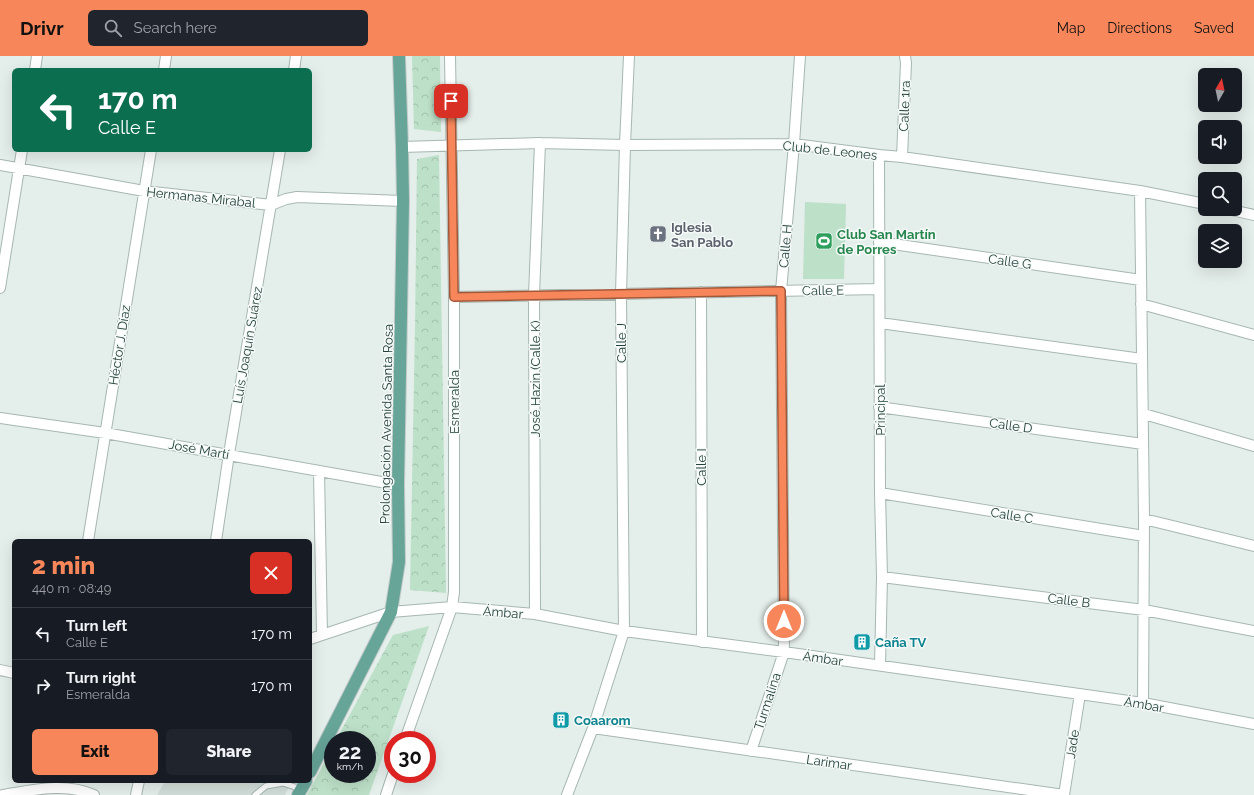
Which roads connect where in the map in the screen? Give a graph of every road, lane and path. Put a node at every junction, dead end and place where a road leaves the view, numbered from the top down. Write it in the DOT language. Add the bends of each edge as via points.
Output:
graph roads {
  1 [pos="38,56"];
  2 [pos="166,56"];
  3 [pos="296,56"];
  4 [pos="399,56"];
  5 [pos="450,56"];
  6 [pos="629,56"];
  7 [pos="800,56"];
  8 [pos="904,56"];
  9 [pos="35,68"];
  10 [pos="164,68"];
  11 [pos="294,68"];
  12 [pos="540,143"];
  13 [pos="794,144"];
  14 [pos="625,145"];
  15 [pos="451,146"];
  16 [pos="402,147"];
  17 [pos="22,152"];
  18 [pos="151,152"];
  19 [pos="280,152"];
  20 [pos="879,155"];
  21 [pos="902,157"];
  22 [pos="0,165"];
  23 [pos="19,168"];
  24 [pos="144,191"];
  25 [pos="1140,191"];
  26 [pos="403,201"];
  27 [pos="1198,203"];
  28 [pos="271,205"];
  29 [pos="1242,212"];
  30 [pos="1254,215"];
  31 [pos="879,242"];
  32 [pos="1141,280"];
  33 [pos="0,288"];
  34 [pos="879,289"];
  35 [pos="781,291"];
  36 [pos="701,292"];
  37 [pos="621,294"];
  38 [pos="534,295"];
  39 [pos="454,297"];
  40 [pos="1141,304"];
  41 [pos="880,323"];
  42 [pos="1254,335"];
  43 [pos="1142,359"];
  44 [pos="880,407"];
  45 [pos="1144,414"];
  46 [pos="0,418"];
  47 [pos="105,434"];
  48 [pos="1143,444"];
  49 [pos="1254,446"];
  50 [pos="229,454"];
  51 [pos="319,471"];
  52 [pos="398,485"];
  53 [pos="880,493"];
  54 [pos="1144,519"];
  55 [pos="1144,536"];
  56 [pos="88,539"];
  57 [pos="216,539"];
  58 [pos="1254,546"];
  59 [pos="882,577"];
  60 [pos="452,607"];
  61 [pos="1144,610"];
  62 [pos="391,612"];
  63 [pos="535,614"];
  64 [pos="624,631"];
  65 [pos="1254,631"];
  66 [pos="322,635"];
  67 [pos="312,638"];
  68 [pos="702,642"];
  69 [pos="784,652"];
  70 [pos="880,665"];
  71 [pos="0,670"];
  72 [pos="12,672"];
  73 [pos="1080,694"];
  74 [pos="1143,703"];
  75 [pos="1254,724"];
  76 [pos="593,728"];
  77 [pos="408,731"];
  78 [pos="751,751"];
  79 [pos="312,768"];
  80 [pos="139,783"];
  81 [pos="279,783"];
  82 [pos="286,783"];
  83 [pos="390,783"];
  84 [pos="302,788"];
  85 [pos="3,795"];
  86 [pos="94,795"];
  87 [pos="136,795"];
  88 [pos="255,795"];
  89 [pos="386,795"];
  90 [pos="568,795"];
  91 [pos="1064,795"];
  1 -- 9 [label="street"];
  2 -- 10 [label="street"];
  3 -- 11 [label="street"];
  4 -- 16 [label="main road, Prolongación Avenida Santa Rosa"];
  5 -- 15 [label="street, Esmeralda"];
  6 -- 14 [label="street, Calle J"];
  7 -- 13 [label="street, Calle H"];
  8 -- 21 [label="street, Calle 1ra" via="906,63"];
  12 -- 14 [label="street, Club de Leones"];
  12 -- 15 [label="street, Club de Leones"];
  12 -- 38 [label="street, José Hazin (Calle K)"];
  13 -- 14 [label="street, Club de Leones"];
  13 -- 20 [label="street, Club de Leones"];
  13 -- 35 [label="street, Calle H"];
  14 -- 37 [label="street, Calle J"];
  15 -- 16 [label="street, Club de Leones"];
  15 -- 39 [label="street, Esmeralda"];
  16 -- 26 [label="main road, Prolongación Avenida Santa Rosa"];
  17 -- 23 [label="street"];
  18 -- 24 [label="street, Héctor J. Díaz"];
  19 -- 28 [label="street, Luís Joaquín Suárez"];
  20 -- 21 [label="street, Club de Leones"];
  20 -- 31 [label="street, Principal"];
  21 -- 25 [label="street, Club de Leones"];
  22 -- 23 [label="street, Hermanas Mirabal"];
  23 -- 24 [label="street, Hermanas Mirabal"];
  23 -- 33 [label="street"];
  24 -- 28 [label="street, Hermanas Mirabal"];
  24 -- 47 [label="street, Héctor J. Díaz"];
  25 -- 27 [label="street, Club de Leones"];
  25 -- 32 [label="street"];
  26 -- 28 [label="street, Hermanas Mirabal" via="297,197"];
  26 -- 52 [label="main road, Prolongación Avenida Santa Rosa"];
  28 -- 50 [label="street, Luís Joaquín Suárez"];
  29 -- 30 [label="street"];
  31 -- 32 [label="street, Calle G"];
  31 -- 34 [label="street, Principal"];
  32 -- 40 [label="street"];
  34 -- 35 [label="street, Calle E"];
  34 -- 41 [label="street, Principal"];
  35 -- 36 [label="street, Calle E"];
  35 -- 69 [label="street, Calle H"];
  36 -- 37 [label="street, Calle E"];
  36 -- 68 [label="street, Calle I"];
  37 -- 38 [label="street, Calle E"];
  37 -- 64 [label="street, Calle J"];
  38 -- 39 [label="street, Calle E"];
  38 -- 63 [label="street, José Hazin (Calle K)"];
  39 -- 60 [label="street, Esmeralda"];
  40 -- 42 [label="street"];
  40 -- 43 [label="street"];
  41 -- 43 [label="street"];
  41 -- 44 [label="street, Principal"];
  43 -- 45 [label="street"];
  44 -- 48 [label="street, Calle D"];
  44 -- 53 [label="street, Principal"];
  45 -- 48 [label="street"];
  45 -- 49 [label="street"];
  46 -- 47 [label="street, José Martí"];
  47 -- 50 [label="street, José Martí"];
  47 -- 56 [label="street, Héctor J. Díaz"];
  48 -- 54 [label="street"];
  50 -- 51 [label="street, José Martí"];
  50 -- 57 [label="street, Luís Joaquín Suárez"];
  51 -- 52 [label="street, José Martí"];
  51 -- 66 [label="street"];
  52 -- 62 [label="main road, Prolongación Avenida Santa Rosa" via="399,562"];
  53 -- 55 [label="street, Calle C"];
  53 -- 59 [label="street, Principal"];
  54 -- 55 [label="street"];
  54 -- 58 [label="street"];
  55 -- 61 [label="street"];
  59 -- 61 [label="street, Calle B"];
  59 -- 70 [label="street, Principal"];
  60 -- 62 [label="street, Ámbar"];
  60 -- 63 [label="street, Ámbar"];
  60 -- 77 [label="street, Esmeralda"];
  61 -- 65 [label="street, Calle B"];
  61 -- 74 [label="street"];
  62 -- 66 [label="street, Ámbar"];
  62 -- 79 [label="main road, Prolongación Avenida Santa Rosa"];
  63 -- 64 [label="street, Ámbar"];
  64 -- 68 [label="street, Ámbar"];
  64 -- 76 [label="street, Calle J"];
  66 -- 67 [label="street, Ámbar"];
  68 -- 69 [label="street, Ámbar"];
  69 -- 70 [label="street, Ámbar"];
  69 -- 78 [label="street, Turmalina"];
  70 -- 73 [label="street, Ámbar"];
  71 -- 72 [label="street"];
  73 -- 74 [label="street, Ámbar"];
  73 -- 91 [label="street, Jade"];
  74 -- 75 [label="street, Ámbar"];
  76 -- 78 [label="street, Larimar"];
  76 -- 90 [label="street, Calle J"];
  78 -- 91 [label="street, Larimar"];
  80 -- 87 [label="street"];
  81 -- 88 [label="lane" via="266,786"];
  82 -- 84 [label="lane"];
  83 -- 89 [label="street"];
  85 -- 86 [label="street" via="59,788"];
}
